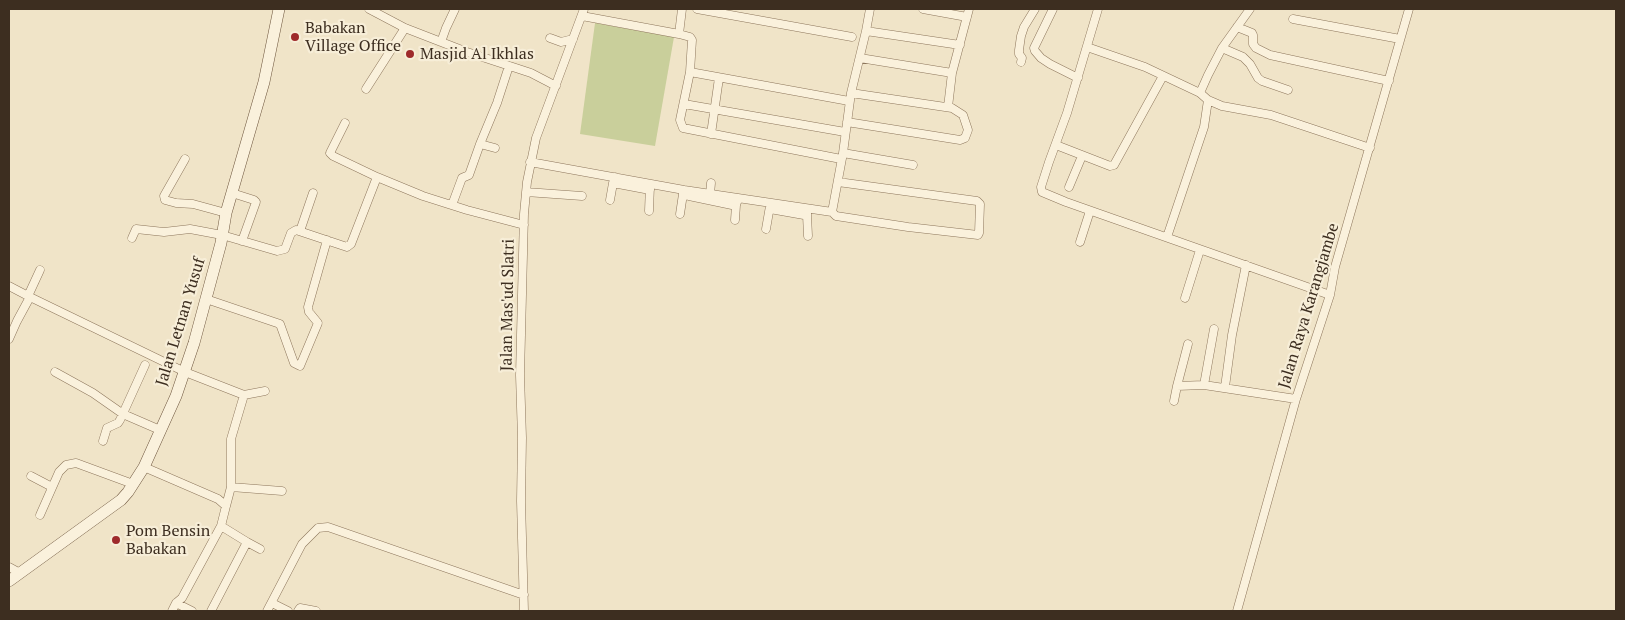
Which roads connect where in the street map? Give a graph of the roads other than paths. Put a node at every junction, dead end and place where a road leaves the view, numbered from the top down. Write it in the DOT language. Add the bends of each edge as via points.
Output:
graph roads {
  1 [pos="279,9"];
  2 [pos="369,9"];
  3 [pos="456,9"];
  4 [pos="682,9"];
  5 [pos="697,9"];
  6 [pos="870,9"];
  7 [pos="923,9"];
  8 [pos="1035,9"];
  9 [pos="1053,9"];
  10 [pos="1098,9"];
  11 [pos="1250,9"];
  12 [pos="1409,9"];
  13 [pos="583,12"];
  14 [pos="968,13"];
  15 [pos="1293,19"];
  16 [pos="1237,27"];
  17 [pos="405,28"];
  18 [pos="866,31"];
  19 [pos="679,34"];
  20 [pos="852,37"];
  21 [pos="550,38"];
  22 [pos="573,38"];
  23 [pos="1400,39"];
  24 [pos="441,42"];
  25 [pos="1020,44"];
  26 [pos="960,45"];
  27 [pos="1087,47"];
  28 [pos="1034,48"];
  29 [pos="1222,48"];
  30 [pos="860,58"];
  31 [pos="1022,62"];
  32 [pos="509,66"];
  33 [pos="690,72"];
  34 [pos="952,73"];
  35 [pos="1163,76"];
  36 [pos="720,78"];
  37 [pos="1078,78"];
  38 [pos="1389,82"];
  39 [pos="556,86"];
  40 [pos="366,89"];
  41 [pos="1288,90"];
  42 [pos="1200,93"];
  43 [pos="850,97"];
  44 [pos="1208,100"];
  45 [pos="684,104"];
  46 [pos="948,107"];
  47 [pos="715,109"];
  48 [pos="847,122"];
  49 [pos="345,123"];
  50 [pos="845,132"];
  51 [pos="711,134"];
  52 [pos="480,144"];
  53 [pos="1056,145"];
  54 [pos="495,148"];
  55 [pos="1370,148"];
  56 [pos="842,156"];
  57 [pos="1082,156"];
  58 [pos="185,159"];
  59 [pos="530,162"];
  60 [pos="913,165"];
  61 [pos="377,177"];
  62 [pos="614,180"];
  63 [pos="838,182"];
  64 [pos="711,183"];
  65 [pos="1069,186"];
  66 [pos="650,187"];
  67 [pos="526,192"];
  68 [pos="684,192"];
  69 [pos="232,193"];
  70 [pos="313,193"];
  71 [pos="710,194"];
  72 [pos="582,196"];
  73 [pos="610,200"];
  74 [pos="737,202"];
  75 [pos="452,205"];
  76 [pos="770,206"];
  77 [pos="649,211"];
  78 [pos="1090,211"];
  79 [pos="226,212"];
  80 [pos="807,212"];
  81 [pos="832,212"];
  82 [pos="680,214"];
  83 [pos="735,220"];
  84 [pos="524,225"];
  85 [pos="766,229"];
  86 [pos="300,231"];
  87 [pos="222,235"];
  88 [pos="808,236"];
  89 [pos="1167,237"];
  90 [pos="132,238"];
  91 [pos="327,240"];
  92 [pos="242,241"];
  93 [pos="1080,242"];
  94 [pos="1200,250"];
  95 [pos="1246,265"];
  96 [pos="40,270"];
  97 [pos="9,286"];
  98 [pos="1330,295"];
  99 [pos="29,296"];
  100 [pos="1185,298"];
  101 [pos="206,299"];
  102 [pos="1214,329"];
  103 [pos="9,338"];
  104 [pos="1188,344"];
  105 [pos="145,365"];
  106 [pos="55,372"];
  107 [pos="185,372"];
  108 [pos="1204,385"];
  109 [pos="1177,386"];
  110 [pos="1224,387"];
  111 [pos="264,391"];
  112 [pos="244,395"];
  113 [pos="1296,400"];
  114 [pos="1174,401"];
  115 [pos="123,414"];
  116 [pos="160,430"];
  117 [pos="103,441"];
  118 [pos="144,467"];
  119 [pos="31,476"];
  120 [pos="133,484"];
  121 [pos="52,487"];
  122 [pos="232,487"];
  123 [pos="282,491"];
  124 [pos="226,506"];
  125 [pos="40,515"];
  126 [pos="221,526"];
  127 [pos="247,542"];
  128 [pos="260,549"];
  129 [pos="9,567"];
  130 [pos="20,573"];
  131 [pos="9,581"];
  132 [pos="524,595"];
  133 [pos="176,603"];
  134 [pos="272,603"];
  135 [pos="172,611"];
  136 [pos="192,611"];
  137 [pos="211,611"];
  138 [pos="268,611"];
  139 [pos="288,611"];
  140 [pos="298,611"];
  141 [pos="316,611"];
  142 [pos="524,611"];
  143 [pos="1237,611"];
  1 -- 69 [label="street, Jalan Letnan Yusuf" via="266,74"];
  2 -- 17 [label="street"];
  3 -- 24 [label="street"];
  4 -- 19 [label="street"];
  5 -- 20 [label="street"];
  6 -- 18 [label="street"];
  7 -- 14 [label="street"];
  8 -- 25 [label="street" via="1024,27"];
  9 -- 28 [label="street"];
  10 -- 27 [label="street"];
  11 -- 16 [label="street"];
  12 -- 23 [label="street, Jalan Raya Karangjambe"];
  13 -- 19 [label="street"];
  13 -- 22 [label="street, Jalan Mas'ud Slatri"];
  14 -- 26 [label="street"];
  15 -- 23 [label="street"];
  16 -- 29 [label="street"];
  16 -- 38 [label="street" via="1252,33 1256,48 1270,55"];
  17 -- 24 [label="street"];
  17 -- 40 [label="street"];
  18 -- 26 [label="street"];
  18 -- 30 [label="street"];
  19 -- 33 [label="street" via="692,40"];
  21 -- 22 [label="street" via="561,42"];
  22 -- 39 [label="street, Jalan Mas'ud Slatri"];
  23 -- 38 [label="street, Jalan Raya Karangjambe"];
  24 -- 32 [label="street"];
  25 -- 28 [label="street"];
  25 -- 31 [label="street"];
  26 -- 34 [label="street"];
  27 -- 35 [label="street"];
  27 -- 37 [label="street"];
  28 -- 37 [label="street" via="1041,58"];
  29 -- 41 [label="street" via="1243,57 1262,81"];
  29 -- 42 [label="street"];
  30 -- 34 [label="street"];
  30 -- 43 [label="street"];
  32 -- 39 [label="street"];
  32 -- 52 [label="street"];
  33 -- 36 [label="street"];
  33 -- 45 [label="street"];
  34 -- 46 [label="street"];
  35 -- 42 [label="street"];
  35 -- 57 [label="street" via="1114,165"];
  36 -- 43 [label="street"];
  36 -- 47 [label="street"];
  37 -- 53 [label="street"];
  38 -- 55 [label="street, Jalan Raya Karangjambe"];
  39 -- 59 [label="street, Jalan Mas'ud Slatri"];
  42 -- 44 [label="street"];
  43 -- 46 [label="street"];
  43 -- 48 [label="street"];
  44 -- 55 [label="street" via="1222,106 1270,115"];
  44 -- 89 [label="street" via="1202,137"];
  45 -- 47 [label="street"];
  45 -- 51 [label="street" via="680,120 684,128"];
  46 -- 48 [label="street" via="965,118 968,130 964,139"];
  47 -- 50 [label="street"];
  47 -- 51 [label="street"];
  48 -- 50 [label="street"];
  49 -- 61 [label="street" via="330,153"];
  50 -- 56 [label="street"];
  51 -- 56 [label="street"];
  52 -- 54 [label="street"];
  52 -- 75 [label="street" via="469,176 462,178"];
  53 -- 57 [label="street"];
  53 -- 78 [label="street" via="1048,162 1042,192"];
  55 -- 98 [label="street, Jalan Raya Karangjambe"];
  56 -- 60 [label="street"];
  56 -- 63 [label="street"];
  57 -- 65 [label="street"];
  58 -- 79 [label="street" via="164,200"];
  59 -- 62 [label="street"];
  59 -- 67 [label="street, Jalan Mas'ud Slatri"];
  61 -- 75 [label="street"];
  61 -- 91 [label="street" via="350,244 347,247"];
  62 -- 66 [label="street"];
  62 -- 73 [label="street"];
  63 -- 81 [label="street"];
  63 -- 81 [label="street" via="977,201 980,204 979,233 908,227 836,216"];
  64 -- 71 [label="street"];
  66 -- 68 [label="street"];
  66 -- 77 [label="street"];
  67 -- 72 [label="street"];
  67 -- 84 [label="street, Jalan Mas'ud Slatri"];
  68 -- 71 [label="street"];
  68 -- 74 [label="street" via="693,198"];
  68 -- 82 [label="street"];
  69 -- 79 [label="street, Jalan Letnan Yusuf"];
  69 -- 92 [label="street" via="256,202"];
  70 -- 86 [label="street"];
  71 -- 74 [label="street"];
  74 -- 76 [label="street"];
  74 -- 83 [label="street"];
  75 -- 84 [label="street"];
  76 -- 80 [label="street"];
  76 -- 85 [label="street"];
  78 -- 89 [label="street"];
  78 -- 93 [label="street"];
  79 -- 87 [label="street, Jalan Letnan Yusuf"];
  80 -- 81 [label="street"];
  80 -- 88 [label="street"];
  84 -- 132 [label="street, Jalan Mas'ud Slatri" via="520,375"];
  86 -- 91 [label="street"];
  86 -- 92 [label="street" via="292,231 286,247 280,251"];
  87 -- 90 [label="street" via="190,229 164,232 137,228"];
  87 -- 92 [label="street"];
  87 -- 101 [label="street, Jalan Letnan Yusuf"];
  89 -- 94 [label="street"];
  91 -- 101 [label="street" via="308,307 318,323 300,366 294,362 282,325"];
  94 -- 95 [label="street"];
  94 -- 100 [label="street"];
  95 -- 98 [label="street"];
  95 -- 110 [label="street"];
  96 -- 99 [label="street"];
  97 -- 99 [label="street"];
  98 -- 113 [label="street, Jalan Raya Karangjambe"];
  99 -- 103 [label="street"];
  99 -- 107 [label="street"];
  101 -- 107 [label="street, Jalan Letnan Yusuf"];
  102 -- 108 [label="street"];
  104 -- 109 [label="street"];
  105 -- 115 [label="street"];
  106 -- 115 [label="street"];
  107 -- 112 [label="street"];
  107 -- 116 [label="street, Jalan Letnan Yusuf"];
  108 -- 109 [label="street"];
  108 -- 110 [label="street"];
  109 -- 114 [label="street"];
  110 -- 113 [label="street"];
  111 -- 112 [label="street"];
  112 -- 122 [label="street" via="231,439"];
  113 -- 143 [label="street, Jalan Raya Karangjambe"];
  115 -- 116 [label="street"];
  115 -- 117 [label="street" via="118,423 106,428"];
  116 -- 118 [label="street, Jalan Letnan Yusuf"];
  118 -- 120 [label="street, Jalan Letnan Yusuf"];
  118 -- 124 [label="street" via="218,499"];
  119 -- 121 [label="street"];
  120 -- 121 [label="street" via="76,463 63,466"];
  120 -- 130 [label="street, Jalan Letnan Yusuf" via="121,500"];
  121 -- 125 [label="street"];
  122 -- 123 [label="street"];
  122 -- 124 [label="street"];
  124 -- 126 [label="street"];
  126 -- 127 [label="street"];
  126 -- 133 [label="street" via="182,598"];
  127 -- 128 [label="street"];
  127 -- 137 [label="street"];
  129 -- 130 [label="street"];
  130 -- 131 [label="street, Jalan Letnan Yusuf"];
  132 -- 134 [label="street" via="328,528 318,528 302,544"];
  132 -- 142 [label="street, Jalan Mas'ud Slatri"];
  133 -- 135 [label="street"];
  133 -- 136 [label="street"];
  134 -- 138 [label="street"];
  134 -- 139 [label="street"];
  140 -- 141 [label="street" via="300,608"];
}
